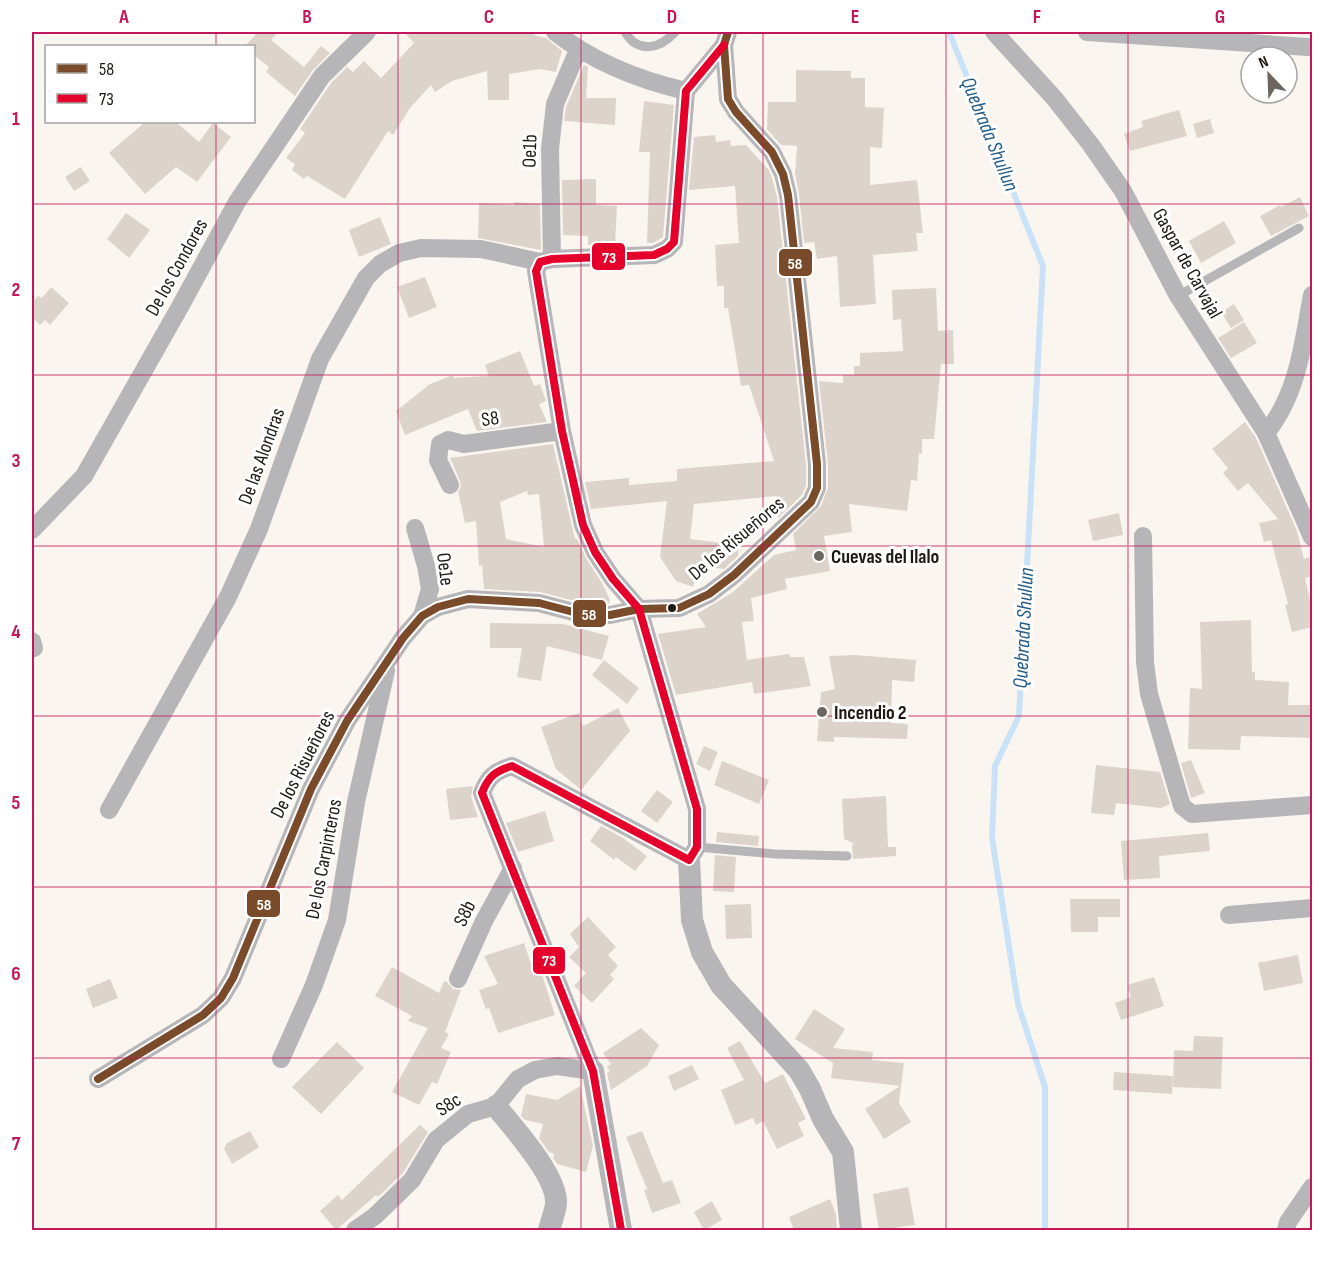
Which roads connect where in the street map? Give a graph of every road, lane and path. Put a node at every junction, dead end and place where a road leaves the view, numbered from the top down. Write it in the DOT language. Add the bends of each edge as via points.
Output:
graph roads {
  1 [pos="367,32"];
  2 [pos="555,32"];
  3 [pos="625,32"];
  4 [pos="675,32"];
  5 [pos="994,32"];
  6 [pos="1087,32"];
  7 [pos="726,38"];
  8 [pos="1311,45"];
  9 [pos="578,50"];
  10 [pos="686,91"];
  11 [pos="1299,228"];
  12 [pos="546,260"];
  13 [pos="1312,295"];
  14 [pos="1178,296"];
  15 [pos="1308,348"];
  16 [pos="562,431"];
  17 [pos="1266,433"];
  18 [pos="450,485"];
  19 [pos="416,528"];
  20 [pos="32,530"];
  21 [pos="1143,536"];
  22 [pos="1312,537"];
  23 [pos="639,609"];
  24 [pos="422,616"];
  25 [pos="388,660"];
  26 [pos="1312,805"];
  27 [pos="109,810"];
  28 [pos="693,853"];
  29 [pos="847,856"];
  30 [pos="513,868"];
  31 [pos="1312,908"];
  32 [pos="1229,915"];
  33 [pos="458,979"];
  34 [pos="282,1059"];
  35 [pos="593,1071"];
  36 [pos="98,1079"];
  37 [pos="496,1106"];
  38 [pos="1312,1187"];
  39 [pos="355,1230"];
  40 [pos="549,1230"];
  41 [pos="621,1230"];
  42 [pos="851,1230"];
  43 [pos="1286,1230"];
  1 -- 20 [label="street, De los Condores" via="322,76 237,202 84,476"];
  2 -- 9 [label="street"];
  3 -- 4 [label="lane" via="644,46 658,46"];
  5 -- 14 [label="street, Gaspar de Carvajal" via="1091,145 1123,191"];
  6 -- 8 [label="street"];
  7 -- 10 [label="street"];
  7 -- 23 [label="street, De los Risueñores" via="728,99 772,152 788,195 817,488 811,502 709,594 679,608"];
  9 -- 10 [label="street" via="660,85"];
  9 -- 12 [label="street, Oe1b" via="555,104"];
  10 -- 12 [label="street, De las Alondras" via="674,242 654,255"];
  11 -- 14 [label="lane"];
  12 -- 16 [label="street, Oe1b" via="536,272"];
  12 -- 27 [label="street, De las Alondras" via="482,249 422,248 380,264 366,278 320,359 259,529 228,597"];
  13 -- 15 [label="street"];
  14 -- 17 [label="street, Gaspar de Carvajal"];
  15 -- 17 [label="street" via="1287,402"];
  16 -- 18 [label="street, S8" via="464,444 448,440 440,444 438,460"];
  16 -- 23 [label="street, Oe1b" via="583,525 613,579"];
  17 -- 22 [label="street, Gaspar de Carvajal"];
  19 -- 24 [label="street, Oe1e" via="430,589"];
  21 -- 26 [label="street" via="1148,683 1182,806 1192,814"];
  23 -- 24 [label="street, De los Risueñores" via="610,615 577,613 539,603 468,599"];
  23 -- 28 [label="street" via="697,809"];
  24 -- 25 [label="street, De los Risueñores"];
  25 -- 34 [label="street, De los Carpinteros" via="356,802 337,920"];
  25 -- 36 [label="street, De los Risueñores" via="347,721 311,789 233,978 221,998 203,1015"];
  28 -- 29 [label="lane"];
  28 -- 30 [label="street" via="512,766 487,780 482,793"];
  28 -- 42 [label="street" via="692,920 702,952 721,985 799,1070 810,1089 843,1152"];
  30 -- 33 [label="street, S8b"];
  30 -- 35 [label="street"];
  31 -- 32 [label="street"];
  35 -- 37 [label="street" via="557,1066 535,1070 518,1079"];
  35 -- 41 [label="street"];
  37 -- 39 [label="street, S8c" via="468,1114 436,1140 412,1180"];
  37 -- 40 [label="street" via="553,1184 556,1203"];
  38 -- 43 [label="street"];
}
